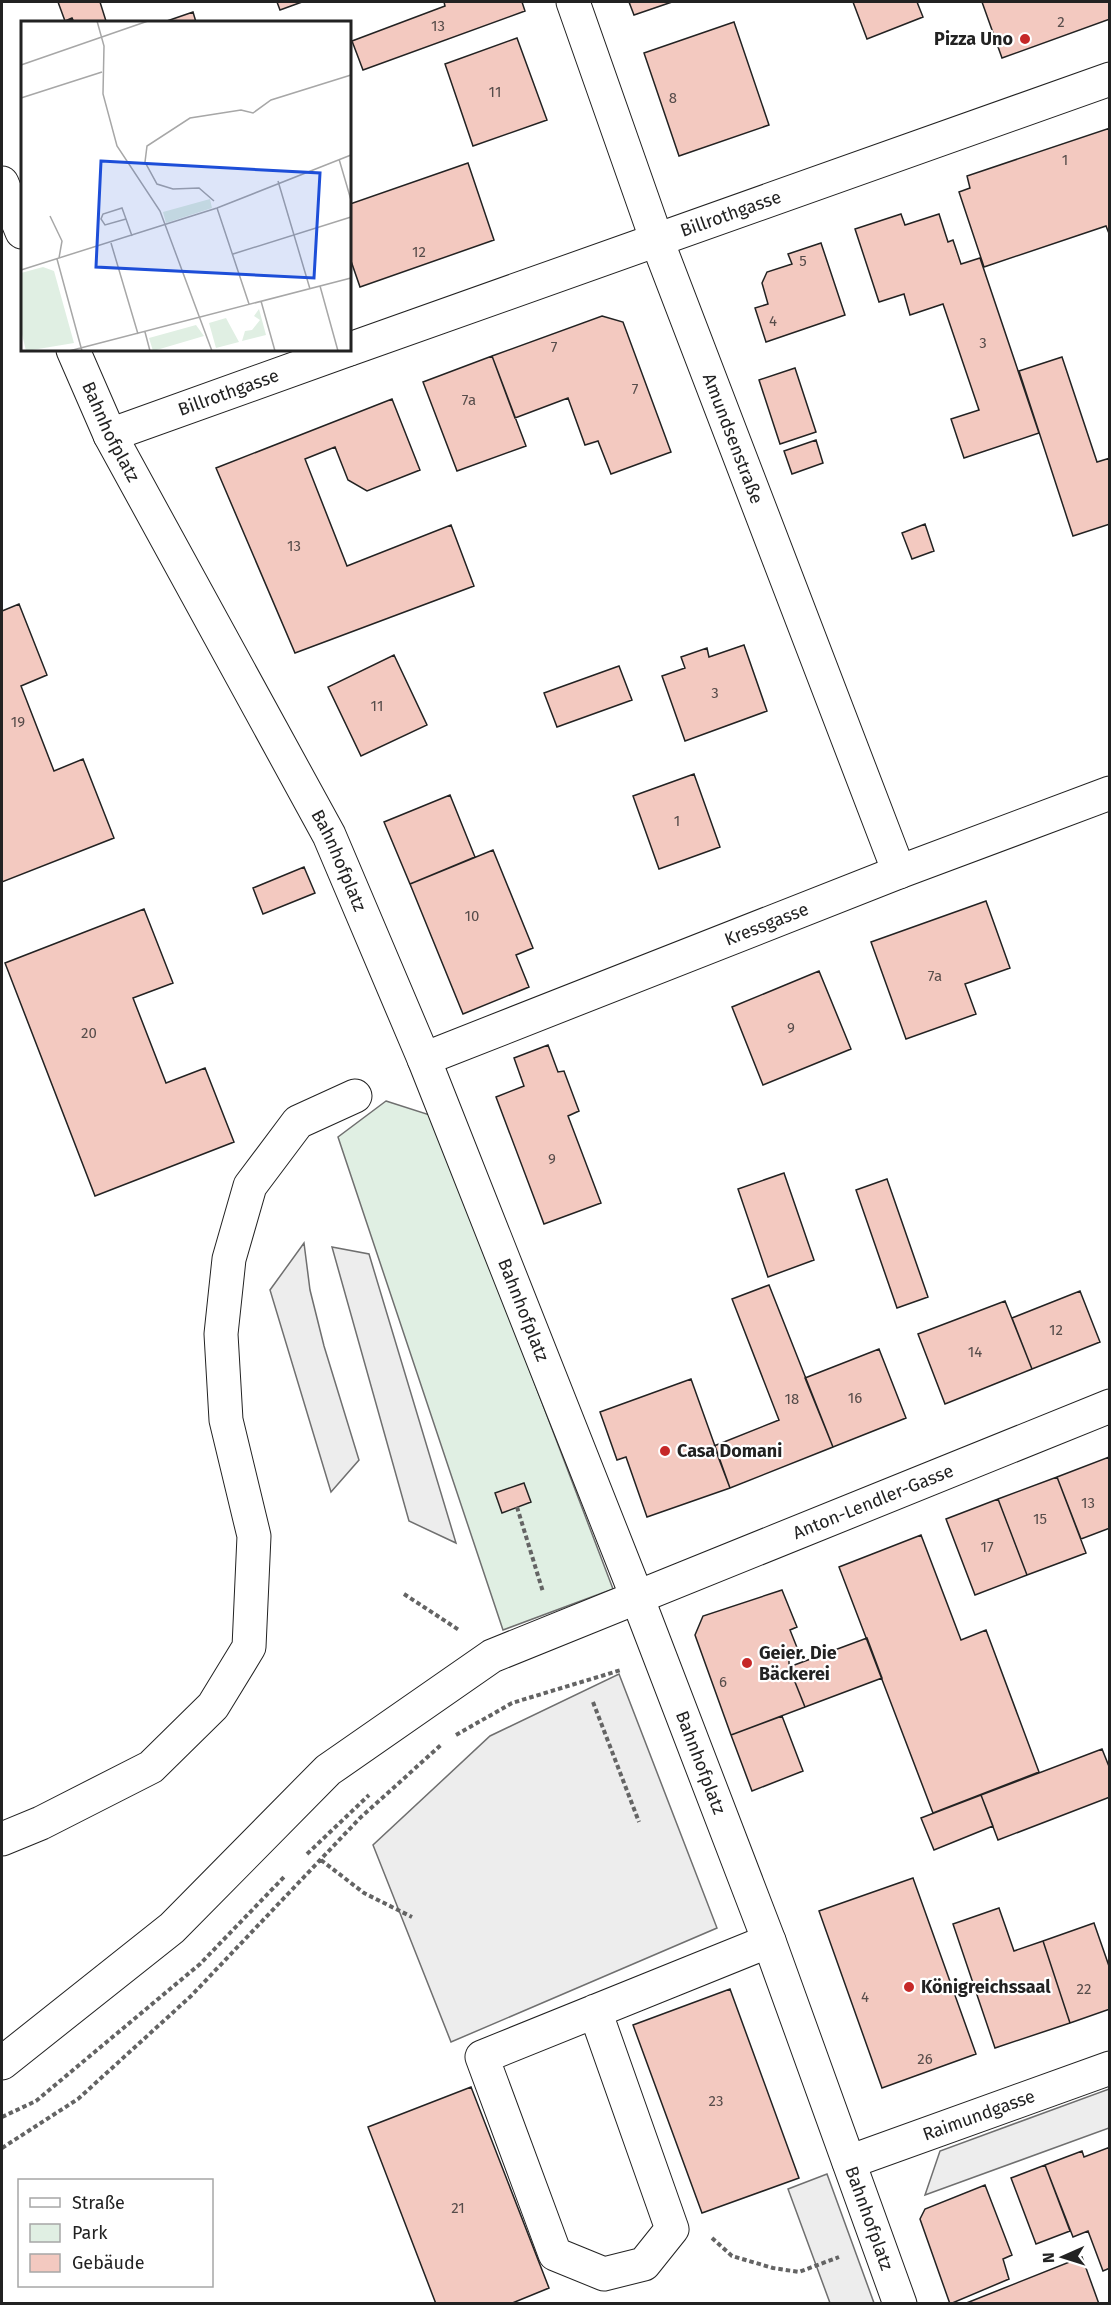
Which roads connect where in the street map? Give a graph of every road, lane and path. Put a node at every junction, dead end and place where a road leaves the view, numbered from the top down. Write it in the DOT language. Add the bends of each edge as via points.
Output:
graph roads {
  1 [pos="573,2"];
  2 [pos="1110,79"];
  3 [pos="2,183"];
  4 [pos="21,230"];
  5 [pos="656,238"];
  6 [pos="351,348"];
  7 [pos="74,351"];
  8 [pos="342,351"];
  9 [pos="110,435"];
  10 [pos="1110,793"];
  11 [pos="899,872"];
  12 [pos="424,1059"];
  13 [pos="356,1096"];
  14 [pos="1110,1407"];
  15 [pos="517,1507"];
  16 [pos="543,1592"];
  17 [pos="404,1594"];
  18 [pos="637,1597"];
  19 [pos="492,1656"];
  20 [pos="659,1659"];
  21 [pos="593,1702"];
  22 [pos="373,1791"];
  23 [pos="639,1822"];
  24 [pos="2,1839"];
  25 [pos="321,1860"];
  26 [pos="299,1863"];
  27 [pos="291,1871"];
  28 [pos="412,1917"];
  29 [pos="769,1941"];
  30 [pos="595,2011"];
  31 [pos="2,2063"];
  32 [pos="1110,2068"];
  33 [pos="2,2117"];
  34 [pos="2,2148"];
  35 [pos="849,2162"];
  36 [pos="672,2229"];
  37 [pos="878,2242"];
  38 [pos="900,2304"];
  1 -- 5 [label="street, Amundsenstraße"];
  2 -- 5 [label="street, Billrothgasse"];
  3 -- 4 [label="street"];
  5 -- 6 [label="street, Billrothgasse"];
  5 -- 11 [label="street, Amundsenstraße"];
  7 -- 9 [label="street, Bahnhofplatz"];
  8 -- 9 [label="street, Billrothgasse"];
  9 -- 12 [label="street, Bahnhofplatz" via="329,835"];
  10 -- 11 [label="street, Kressgasse"];
  11 -- 12 [label="street, Kressgasse"];
  12 -- 18 [label="street, Bahnhofplatz"];
  13 -- 24 [label="street" via="298,1122 250,1186 229,1258 221,1334 226,1420 254,1536 249,1647 213,1706 151,1767"];
  14 -- 18 [label="street, Anton-Lendler-Gasse"];
  15 -- 16 [label="path"];
  17 -- 19 [label="path"];
  18 -- 19 [label="street, Anton-Lendler-Gasse"];
  18 -- 20 [label="street, Bahnhofplatz"];
  19 -- 31 [label="street, Anton-Lendler-Gasse" via="328,1770 172,1928"];
  20 -- 25 [label="path" via="512,1703 446,1741 360,1818"];
  20 -- 29 [label="street, Bahnhofplatz"];
  21 -- 23 [label="path"];
  22 -- 26 [label="path"];
  25 -- 28 [label="path" via="364,1893"];
  25 -- 34 [label="path" via="191,1996 78,2099"];
  27 -- 33 [label="path" via="200,1964 36,2101"];
  29 -- 30 [label="street"];
  29 -- 35 [label="street, Bahnhofplatz"];
  30 -- 36 [label="street"];
  30 -- 36 [label="street" via="482,2057 555,2254 604,2274 644,2264"];
  32 -- 35 [label="street, Raimundgasse"];
  35 -- 37 [label="street, Bahnhofplatz"];
  36 -- 37 [label="path" via="706,2232 732,2256 799,2272"];
  37 -- 38 [label="street, Bahnhofplatz"];
}
